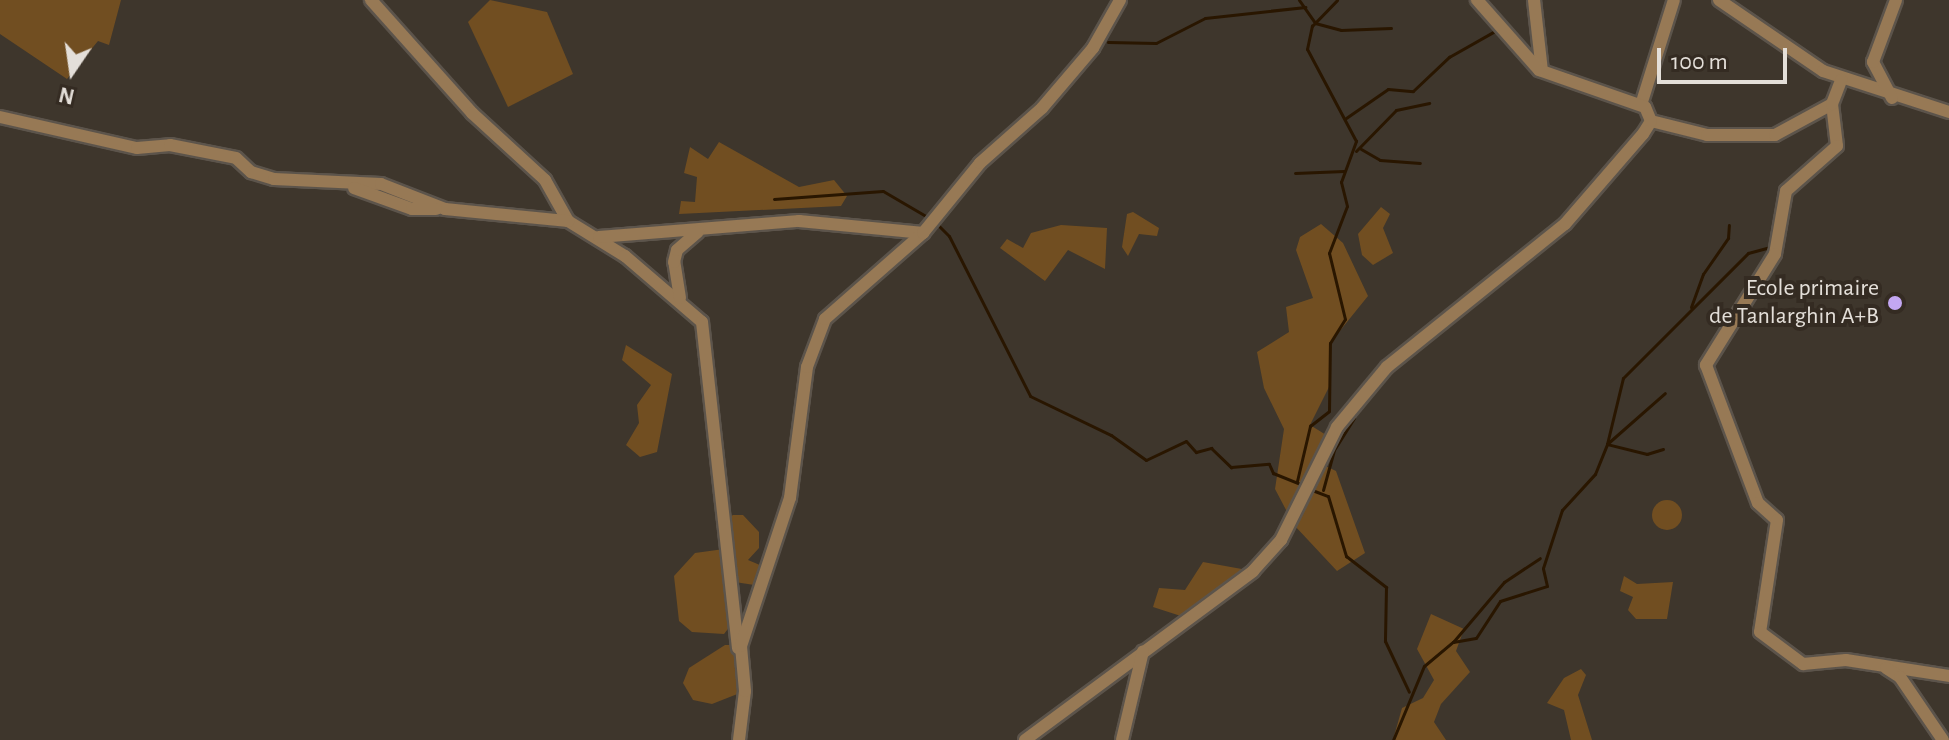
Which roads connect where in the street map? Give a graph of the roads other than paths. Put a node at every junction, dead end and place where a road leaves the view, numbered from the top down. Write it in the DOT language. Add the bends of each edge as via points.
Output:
graph roads {
  1 [pos="371,0"];
  2 [pos="1120,0"];
  3 [pos="1477,0"];
  4 [pos="1534,0"];
  5 [pos="1674,0"];
  6 [pos="1719,0"];
  7 [pos="1896,0"];
  8 [pos="1542,71"];
  9 [pos="1841,80"];
  10 [pos="1892,98"];
  11 [pos="1832,104"];
  12 [pos="1641,105"];
  13 [pos="1949,112"];
  14 [pos="0,117"];
  15 [pos="1651,121"];
  16 [pos="568,221"];
  17 [pos="701,231"];
  18 [pos="923,233"];
  19 [pos="596,237"];
  20 [pos="681,301"];
  21 [pos="1143,651"];
  22 [pos="739,655"];
  23 [pos="1879,664"];
  24 [pos="1949,676"];
  25 [pos="739,740"];
  26 [pos="1025,740"];
  27 [pos="1122,740"];
  28 [pos="1943,740"];
  1 -- 16 [label="street" via="472,113 545,180"];
  2 -- 18 [label="street" via="1077,70 980,163"];
  3 -- 8 [label="street"];
  4 -- 8 [label="street"];
  5 -- 12 [label="street"];
  6 -- 9 [label="street"];
  7 -- 10 [label="street" via="1873,62"];
  8 -- 12 [label="street"];
  9 -- 10 [label="street"];
  9 -- 11 [label="street"];
  10 -- 13 [label="street"];
  11 -- 15 [label="street" via="1775,135 1707,135"];
  11 -- 23 [label="street" via="1837,146 1786,191 1775,254 1720,337 1706,370 1724,400 1758,503 1777,520 1761,635 1803,664"];
  12 -- 15 [label="street"];
  14 -- 16 [label="street" via="137,148 170,145 236,158 251,172 274,179 381,184 445,209"];
  15 -- 21 [label="street" via="1565,224 1387,367 1337,427 1281,540 1253,571"];
  16 -- 19 [label="street"];
  17 -- 18 [label="street" via="799,221"];
  17 -- 19 [label="street"];
  17 -- 20 [label="street" via="677,250 674,272"];
  18 -- 22 [label="street" via="839,302 814,341 790,498"];
  19 -- 20 [label="street"];
  20 -- 22 [label="street" via="707,334 709,401"];
  21 -- 26 [label="street"];
  21 -- 27 [label="street"];
  22 -- 25 [label="street" via="745,691"];
  23 -- 24 [label="street"];
  23 -- 28 [label="street" via="1900,677"];
}
